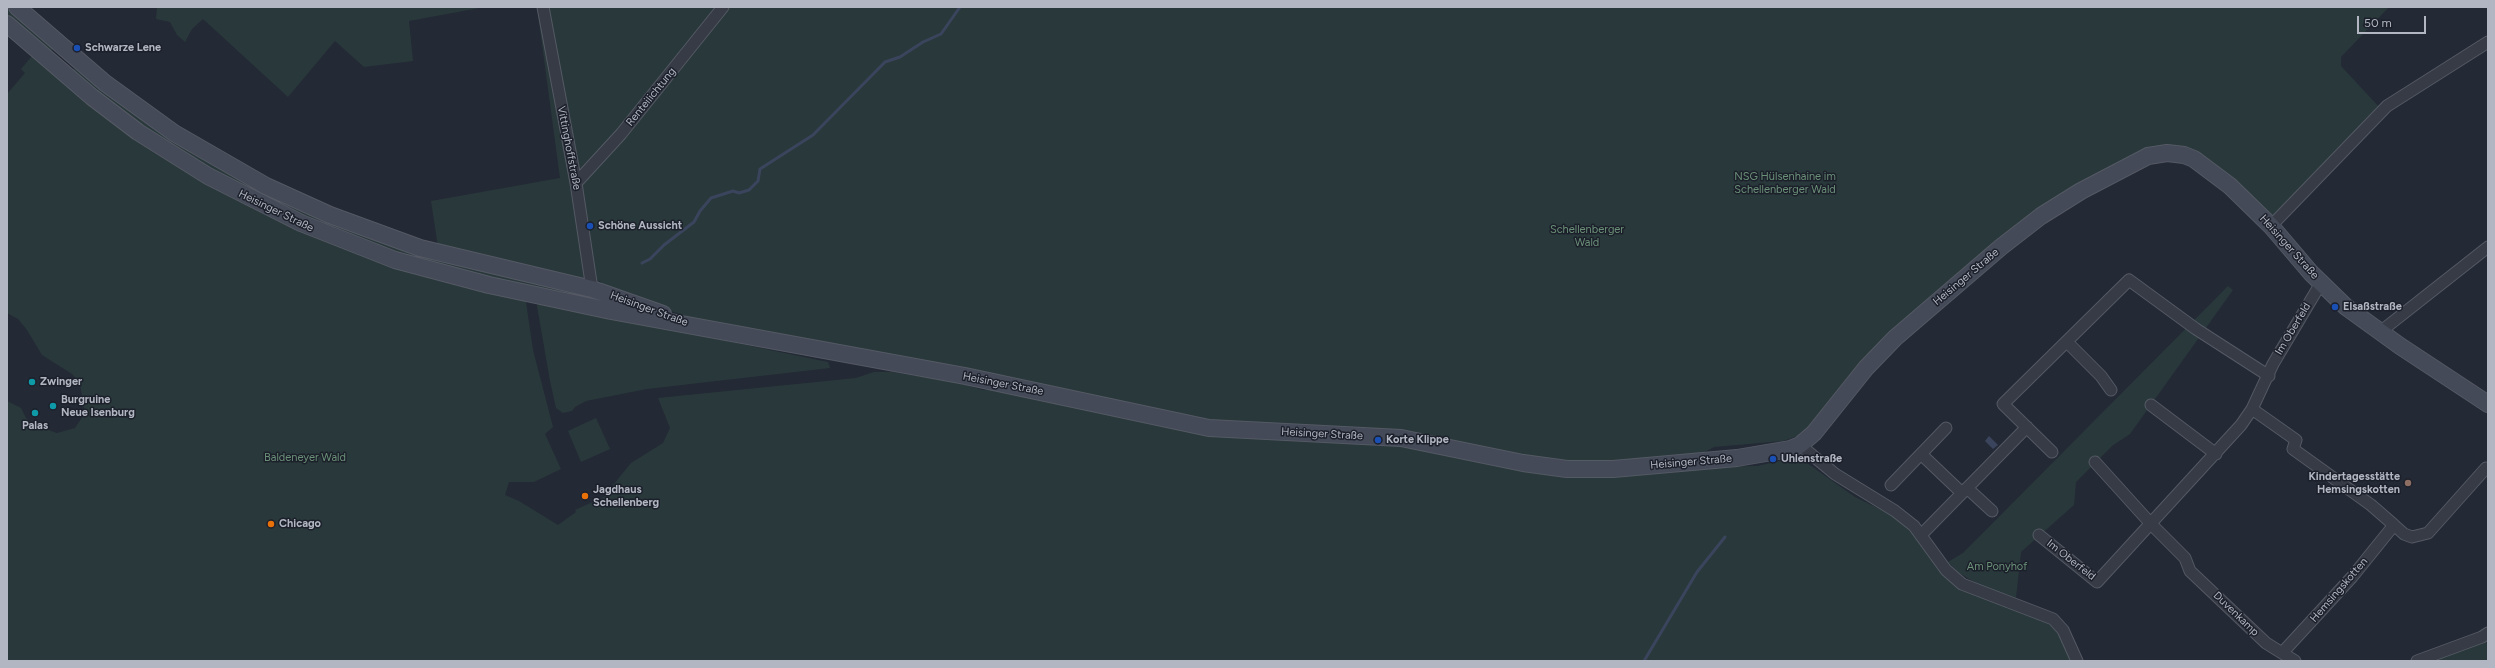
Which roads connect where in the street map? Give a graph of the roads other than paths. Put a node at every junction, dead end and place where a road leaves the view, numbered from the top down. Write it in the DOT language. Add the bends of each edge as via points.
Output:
graph roads {
  1 [pos="16,7"];
  2 [pos="543,7"];
  3 [pos="723,7"];
  4 [pos="7,24"];
  5 [pos="2488,42"];
  6 [pos="576,183"];
  7 [pos="2272,226"];
  8 [pos="2488,246"];
  9 [pos="2321,283"];
  10 [pos="592,289"];
  11 [pos="590,307"];
  12 [pos="705,330"];
  13 [pos="2380,332"];
  14 [pos="2068,342"];
  15 [pos="2269,376"];
  16 [pos="2111,390"];
  17 [pos="2488,404"];
  18 [pos="2151,405"];
  19 [pos="2252,409"];
  20 [pos="2027,427"];
  21 [pos="1946,428"];
  22 [pos="1800,445"];
  23 [pos="2052,452"];
  24 [pos="1921,454"];
  25 [pos="2216,454"];
  26 [pos="2095,462"];
  27 [pos="2486,468"];
  28 [pos="1891,485"];
  29 [pos="1964,490"];
  30 [pos="1992,510"];
  31 [pos="2152,525"];
  32 [pos="2394,525"];
  33 [pos="1921,535"];
  34 [pos="2039,535"];
  35 [pos="2486,638"];
  36 [pos="2282,653"];
  37 [pos="2077,661"];
  38 [pos="2295,661"];
  39 [pos="2418,661"];
  1 -- 10 [label="main road, Heisinger Straße" via="105,83 174,133 266,186 330,215 420,248"];
  2 -- 6 [label="street, Vittinghoffstraße"];
  3 -- 6 [label="street, Renteilichtung" via="621,134"];
  4 -- 11 [label="main road, Heisinger Straße" via="92,97 138,132 208,176 264,206 341,240 395,260 450,276"];
  5 -- 7 [label="street" via="2387,106"];
  6 -- 10 [label="street, Vittinghoffstraße"];
  7 -- 9 [label="main road, Heisinger Straße"];
  7 -- 22 [label="main road, Heisinger Straße" via="2230,186 2194,160 2176,153 2148,156 2062,202 1974,269 1890,343 1866,368 1814,433"];
  8 -- 13 [label="street"];
  9 -- 13 [label="main road, Heisinger Straße" via="2346,307"];
  9 -- 15 [label="street, Im Oberfeld" via="2273,364"];
  10 -- 11 [label="main road"];
  10 -- 12 [label="main road, Heisinger Straße"];
  11 -- 12 [label="main road, Heisinger Straße"];
  12 -- 22 [label="main road, Heisinger Straße" via="965,376 1209,428 1402,438 1523,464 1567,470 1613,469 1737,458 1772,453"];
  13 -- 17 [label="main road, Heisinger Straße"];
  14 -- 15 [label="street" via="2129,280 2196,329"];
  14 -- 16 [label="street"];
  14 -- 20 [label="street" via="2003,404"];
  15 -- 19 [label="street, Im Oberfeld"];
  18 -- 25 [label="street"];
  19 -- 25 [label="street, Im Oberfeld"];
  19 -- 32 [label="street" via="2296,440 2293,449 2371,504"];
  20 -- 23 [label="street"];
  20 -- 29 [label="street"];
  21 -- 24 [label="street"];
  22 -- 33 [label="street" via="1835,474 1904,517"];
  24 -- 28 [label="street"];
  24 -- 29 [label="street"];
  25 -- 31 [label="street, Im Oberfeld"];
  26 -- 31 [label="street"];
  27 -- 32 [label="street" via="2428,533 2412,537"];
  29 -- 30 [label="street"];
  29 -- 33 [label="street"];
  31 -- 34 [label="street, Im Oberfeld" via="2097,582"];
  31 -- 36 [label="street, Duvenkamp" via="2185,558 2190,571 2257,634"];
  32 -- 36 [label="street, Hemsingskotten" via="2352,577"];
  33 -- 37 [label="street" via="1946,570 1962,584 2053,619 2063,630"];
  35 -- 39 [label="street"];
  36 -- 38 [label="street, Duvenkamp"];
}
